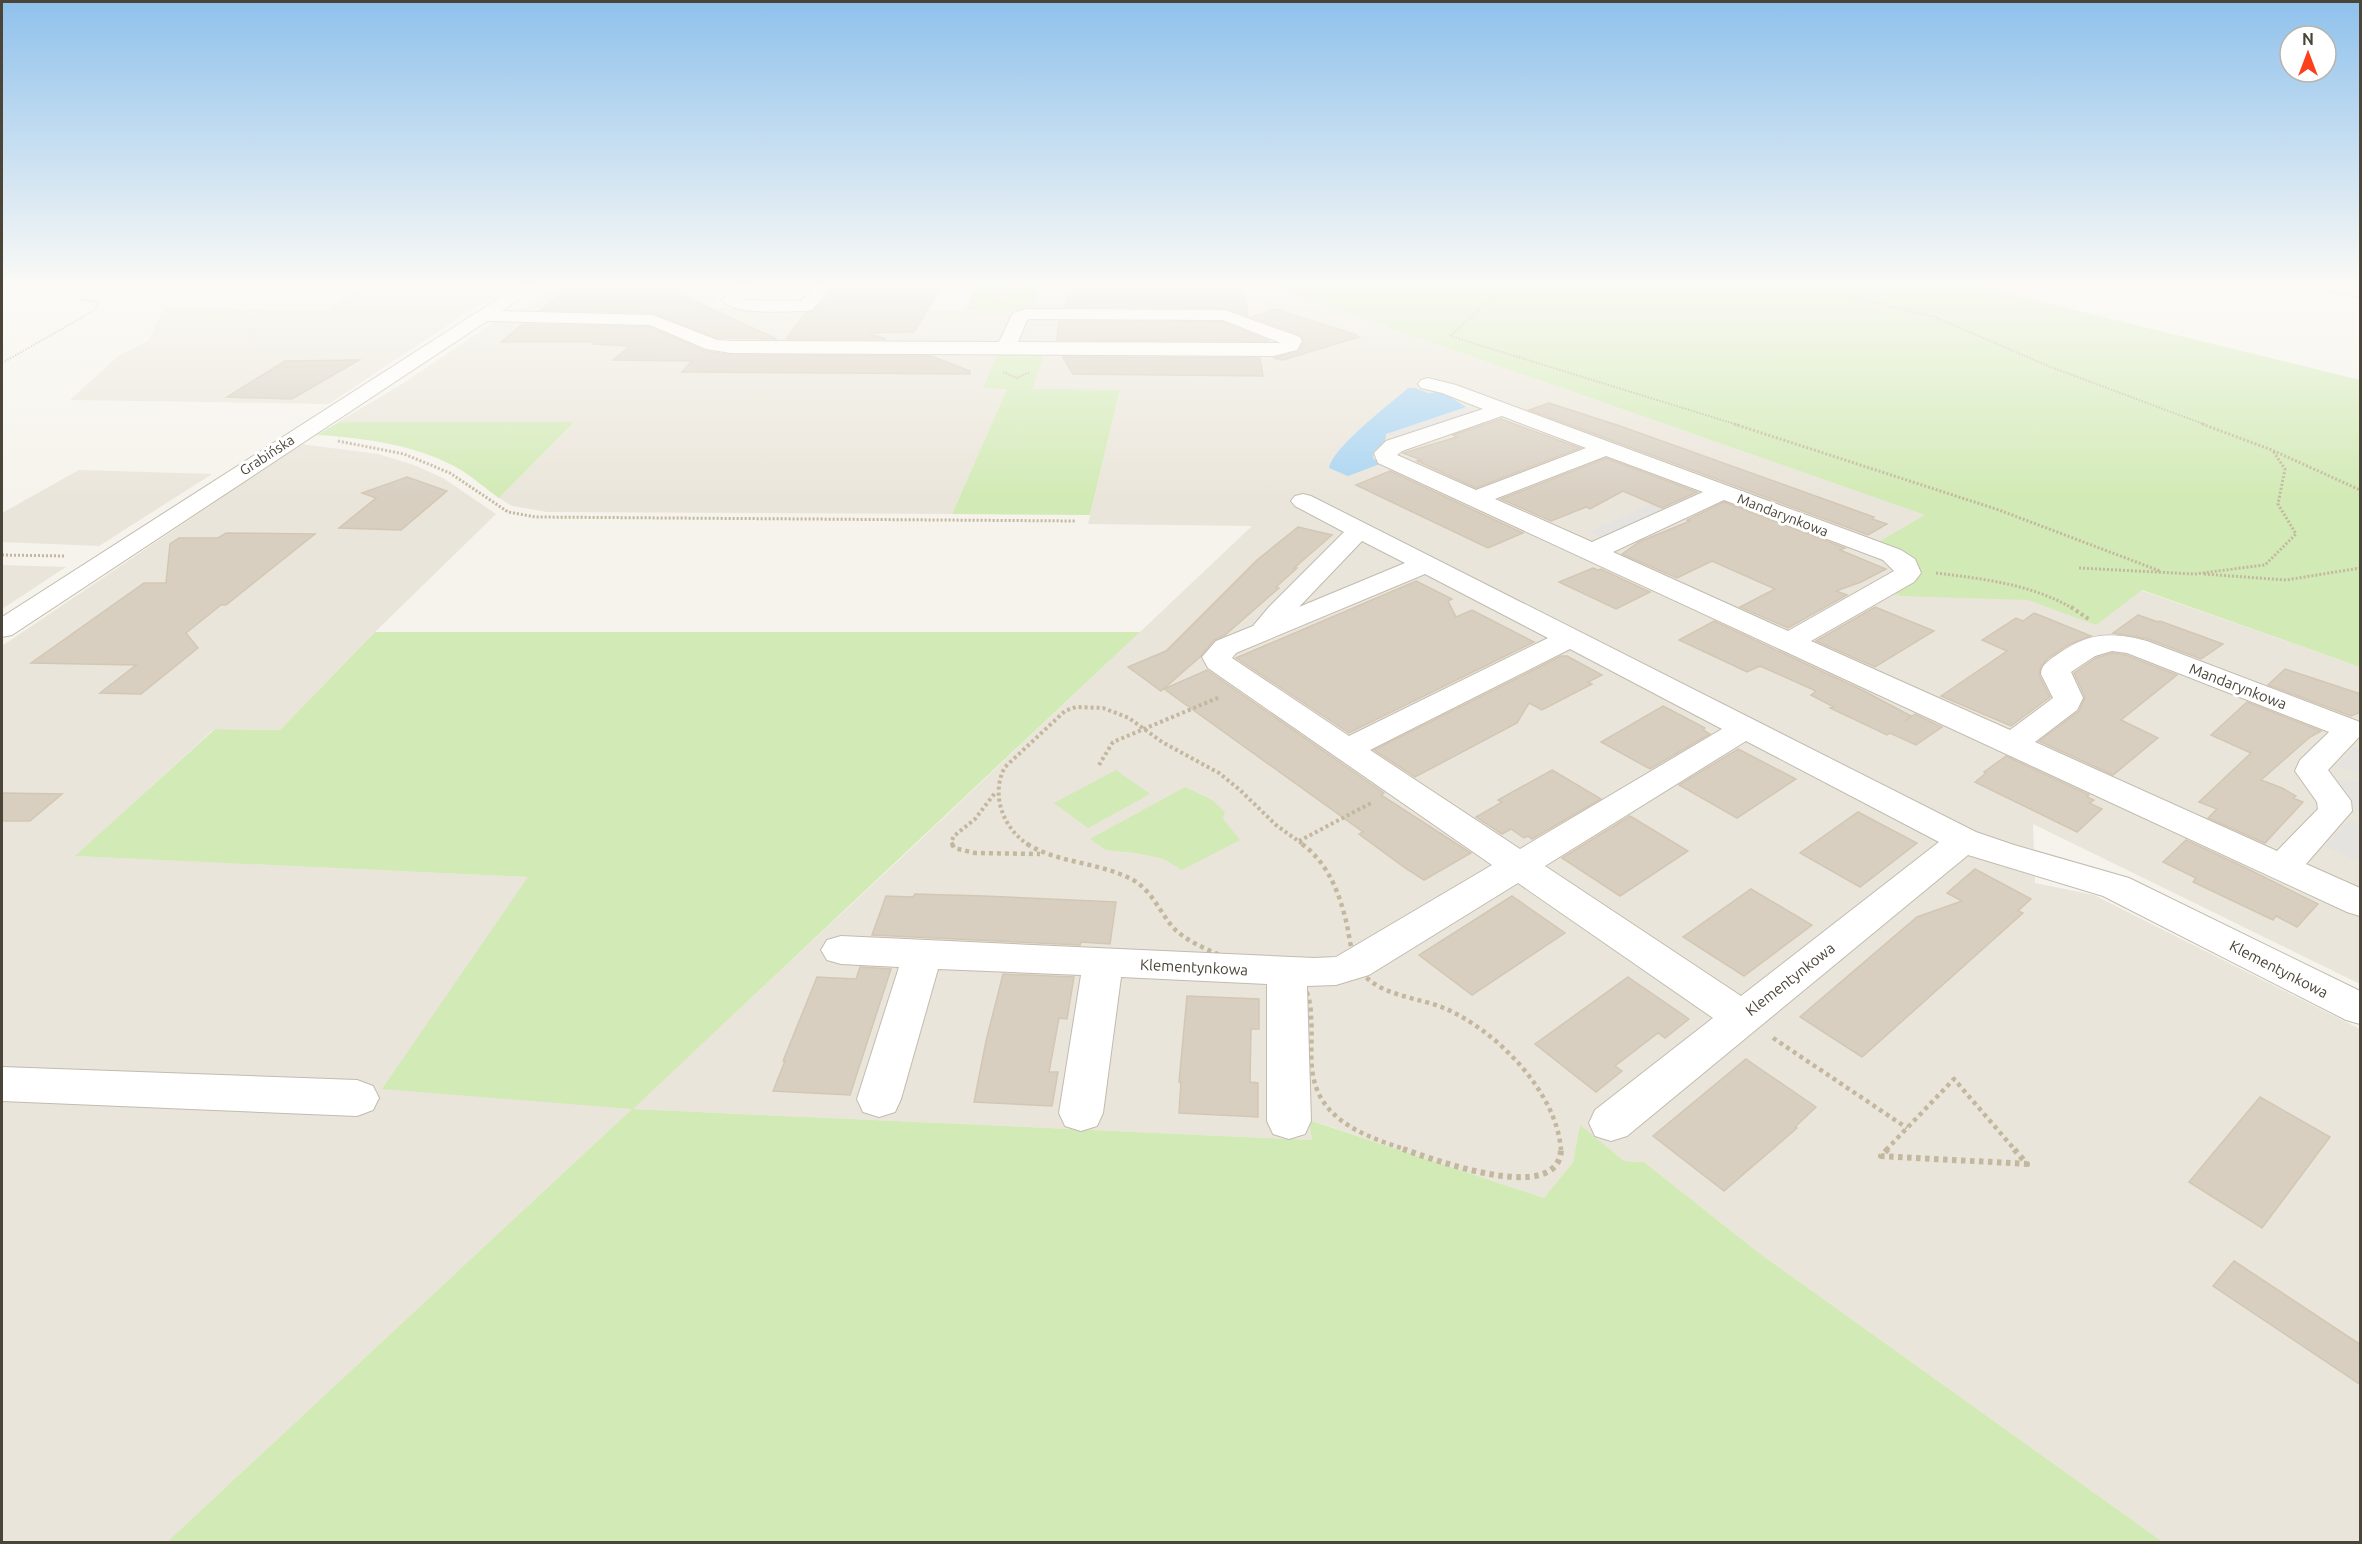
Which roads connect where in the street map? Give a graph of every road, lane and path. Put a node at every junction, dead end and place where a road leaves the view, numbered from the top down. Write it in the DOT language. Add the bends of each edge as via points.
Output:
graph roads {
  1 [pos="16,355"];
  2 [pos="422,355"];
  3 [pos="1512,355"];
  4 [pos="2023,355"];
  5 [pos="2,363"];
  6 [pos="1428,384"];
  7 [pos="1502,409"];
  8 [pos="293,438"];
  9 [pos="1605,448"];
  10 [pos="2272,450"];
  11 [pos="2361,490"];
  12 [pos="1723,492"];
  13 [pos="1474,499"];
  14 [pos="1303,501"];
  15 [pos="1076,521"];
  16 [pos="1359,530"];
  17 [pos="1591,552"];
  18 [pos="2,555"];
  19 [pos="109,557"];
  20 [pos="1426,564"];
  21 [pos="2079,568"];
  22 [pos="2361,568"];
  23 [pos="2160,571"];
  24 [pos="1931,572"];
  25 [pos="1320,573"];
  26 [pos="2194,574"];
  27 [pos="1362,590"];
  28 [pos="2,628"];
  29 [pos="1260,633"];
  30 [pos="1570,638"];
  31 [pos="1789,642"];
  32 [pos="2136,647"];
  33 [pos="1249,685"];
  34 [pos="1746,728"];
  35 [pos="2012,744"];
  36 [pos="1346,750"];
  37 [pos="1099,765"];
  38 [pos="1401,787"];
  39 [pos="996,792"];
  40 [pos="1964,840"];
  41 [pos="1299,841"];
  42 [pos="1041,854"];
  43 [pos="1519,866"];
  44 [pos="2282,867"];
  45 [pos="2361,903"];
  46 [pos="841,950"];
  47 [pos="922,954"];
  48 [pos="1103,962"];
  49 [pos="1287,971"];
  50 [pos="2361,1009"];
  51 [pos="1742,1017"];
  52 [pos="2,1084"];
  53 [pos="357,1098"];
  54 [pos="879,1099"];
  55 [pos="1081,1113"];
  56 [pos="1289,1121"];
  57 [pos="1611,1123"];
  58 [pos="1907,1128"];
  1 -- 5 [label="path"];
  2 -- 8 [label="street, Grabińska"];
  3 -- 23 [label="path" via="1999,510"];
  4 -- 10 [label="path"];
  6 -- 7 [label="street, Mandarynkowa"];
  7 -- 9 [label="street, Mandarynkowa"];
  7 -- 13 [label="street" via="1394,446 1385,453 1391,462"];
  8 -- 15 [label="path" via="342,441 404,454 450,473 508,512 536,517"];
  8 -- 19 [label="street, Grabińska"];
  9 -- 12 [label="street, Mandarynkowa"];
  9 -- 13 [label="street"];
  10 -- 11 [label="path"];
  10 -- 26 [label="path" via="2285,468 2278,504 2296,534 2265,565"];
  12 -- 17 [label="street, Mandarynkowa"];
  12 -- 31 [label="street, Mandarynkowa" via="1892,555 1908,569 1905,576"];
  13 -- 17 [label="street"];
  14 -- 16 [label="street, Klementynkowa"];
  16 -- 20 [label="street, Klementynkowa"];
  16 -- 25 [label="street"];
  17 -- 31 [label="street"];
  18 -- 19 [label="path"];
  19 -- 28 [label="street, Grabińska"];
  20 -- 27 [label="street, Klementynkowa"];
  20 -- 30 [label="street, Klementynkowa"];
  21 -- 23 [label="path"];
  22 -- 26 [label="path" via="2286,580"];
  23 -- 26 [label="path"];
  24 -- 32 [label="path" via="2041,591 2069,604 2096,625 2136,640"];
  25 -- 27 [label="street"];
  25 -- 29 [label="street" via="1310,578"];
  27 -- 29 [label="street, Klementynkowa"];
  29 -- 33 [label="street, Klementynkowa" via="1226,647 1217,657 1222,667"];
  30 -- 34 [label="street, Klementynkowa"];
  30 -- 36 [label="street"];
  31 -- 35 [label="street"];
  32 -- 35 [label="street, Mandarynkowa" via="2098,642 2056,669 2068,698 2066,703"];
  32 -- 44 [label="street, Mandarynkowa" via="2350,729 2311,771 2334,801 2335,811"];
  33 -- 36 [label="street, Klementynkowa"];
  33 -- 37 [label="path" via="1113,742"];
  34 -- 40 [label="street, Klementynkowa"];
  34 -- 43 [label="street, Klementynkowa"];
  35 -- 44 [label="street"];
  36 -- 38 [label="street, Klementynkowa"];
  38 -- 41 [label="path"];
  38 -- 43 [label="street, Klementynkowa"];
  39 -- 42 [label="path" via="975,819 954,836 954,848 981,854"];
  40 -- 50 [label="street, Klementynkowa" via="2116,887"];
  40 -- 51 [label="street, Klementynkowa"];
  43 -- 49 [label="street, Klementynkowa" via="1355,965 1336,971"];
  43 -- 51 [label="street, Klementynkowa"];
  44 -- 45 [label="street"];
  46 -- 47 [label="street, Klementynkowa"];
  47 -- 48 [label="street, Klementynkowa"];
  47 -- 54 [label="street"];
  48 -- 49 [label="street, Klementynkowa"];
  48 -- 55 [label="street"];
  49 -- 56 [label="street"];
  51 -- 57 [label="street"];
  51 -- 58 [label="path"];
  52 -- 53 [label="street"];
  58 -- 58 [label="path" via="1954,1078 2027,1164 1881,1156"];
}
